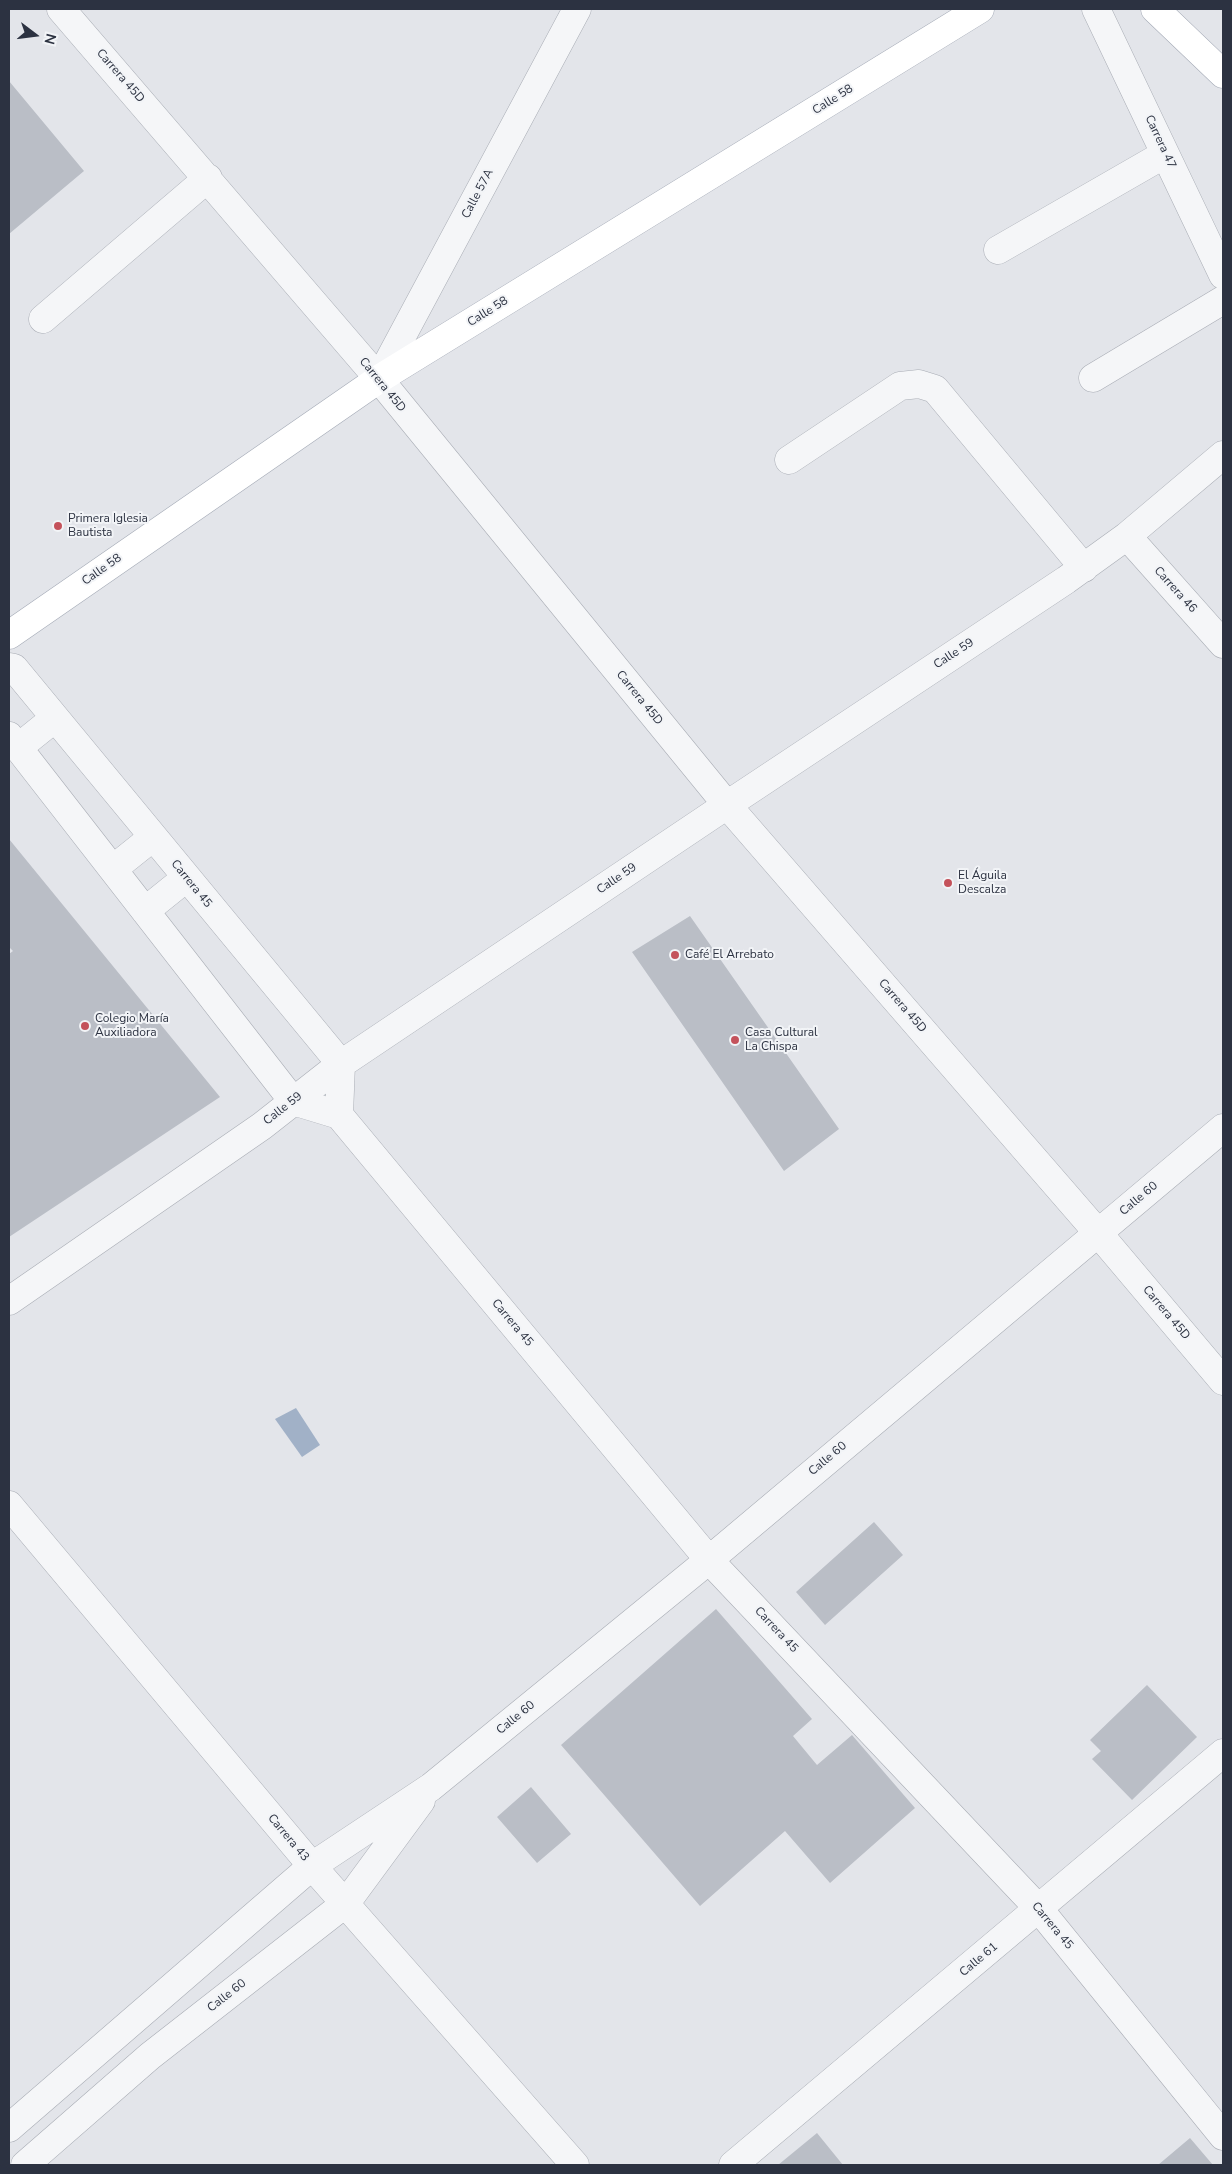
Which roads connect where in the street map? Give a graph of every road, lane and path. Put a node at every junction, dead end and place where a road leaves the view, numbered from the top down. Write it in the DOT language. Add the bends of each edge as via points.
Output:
graph roads {
  1 [pos="61,9"];
  2 [pos="577,9"];
  3 [pos="980,9"];
  4 [pos="1096,9"];
  5 [pos="1155,9"];
  6 [pos="1223,74"];
  7 [pos="1165,154"];
  8 [pos="208,178"];
  9 [pos="998,250"];
  10 [pos="1223,275"];
  11 [pos="1223,300"];
  12 [pos="43,319"];
  13 [pos="1093,378"];
  14 [pos="379,380"];
  15 [pos="1223,455"];
  16 [pos="789,460"];
  17 [pos="1127,536"];
  18 [pos="1084,568"];
  19 [pos="9,635"];
  20 [pos="1223,644"];
  21 [pos="9,667"];
  22 [pos="55,718"];
  23 [pos="14,742"];
  24 [pos="727,804"];
  25 [pos="153,837"];
  26 [pos="113,869"];
  27 [pos="186,878"];
  28 [pos="145,911"];
  29 [pos="341,1064"];
  30 [pos="293,1101"];
  31 [pos="339,1115"];
  32 [pos="1223,1128"];
  33 [pos="1099,1234"];
  34 [pos="9,1301"];
  35 [pos="1223,1381"];
  36 [pos="9,1505"];
  37 [pos="709,1560"];
  38 [pos="1223,1753"];
  39 [pos="431,1787"];
  40 [pos="312,1866"];
  41 [pos="346,1903"];
  42 [pos="1040,1909"];
  43 [pos="9,2128"];
  44 [pos="1223,2136"];
  45 [pos="25,2165"];
  46 [pos="575,2165"];
  47 [pos="733,2165"];
  1 -- 8 [label="street, Carrera 45D"];
  2 -- 14 [label="street, Calle 57A"];
  3 -- 14 [label="main road, Calle 58"];
  4 -- 7 [label="street, Carrera 47"];
  5 -- 6 [label="main road"];
  7 -- 9 [label="street"];
  7 -- 10 [label="street, Carrera 47"];
  8 -- 12 [label="street"];
  8 -- 14 [label="street, Carrera 45D"];
  11 -- 13 [label="street"];
  14 -- 19 [label="main road, Calle 58"];
  14 -- 24 [label="street, Carrera 45D"];
  15 -- 17 [label="street, Calle 59"];
  16 -- 18 [label="street" via="900,386 919,384 935,389"];
  17 -- 18 [label="street, Calle 59"];
  17 -- 20 [label="street, Carrera 46"];
  18 -- 24 [label="street, Calle 59"];
  21 -- 22 [label="street, Carrera 45" via="14,668"];
  22 -- 23 [label="street"];
  22 -- 25 [label="street, Carrera 45"];
  23 -- 26 [label="street"];
  24 -- 29 [label="street, Calle 59"];
  24 -- 33 [label="street, Carrera 45D"];
  25 -- 26 [label="street"];
  25 -- 27 [label="street, Carrera 45"];
  26 -- 28 [label="street"];
  27 -- 28 [label="street"];
  27 -- 29 [label="street, Carrera 45"];
  28 -- 30 [label="street"];
  29 -- 30 [label="street, Calle 59"];
  29 -- 31 [label="street"];
  30 -- 31 [label="street"];
  30 -- 34 [label="street, Calle 59" via="262,1126"];
  31 -- 37 [label="street, Carrera 45"];
  32 -- 33 [label="street, Calle 60"];
  33 -- 35 [label="street, Carrera 45D"];
  33 -- 37 [label="street, Calle 60"];
  36 -- 40 [label="street, Carrera 43"];
  37 -- 39 [label="street, Calle 60"];
  37 -- 42 [label="street, Carrera 45"];
  38 -- 42 [label="street, Calle 61"];
  39 -- 40 [label="street, Calle 60"];
  39 -- 41 [label="street, Calle 60"];
  40 -- 41 [label="street, Carrera 43"];
  40 -- 43 [label="street, Calle 60"];
  41 -- 45 [label="street, Calle 60" via="150,2056"];
  41 -- 46 [label="street, Carrera 43"];
  42 -- 44 [label="street, Carrera 45"];
  42 -- 47 [label="street, Calle 61"];
}
